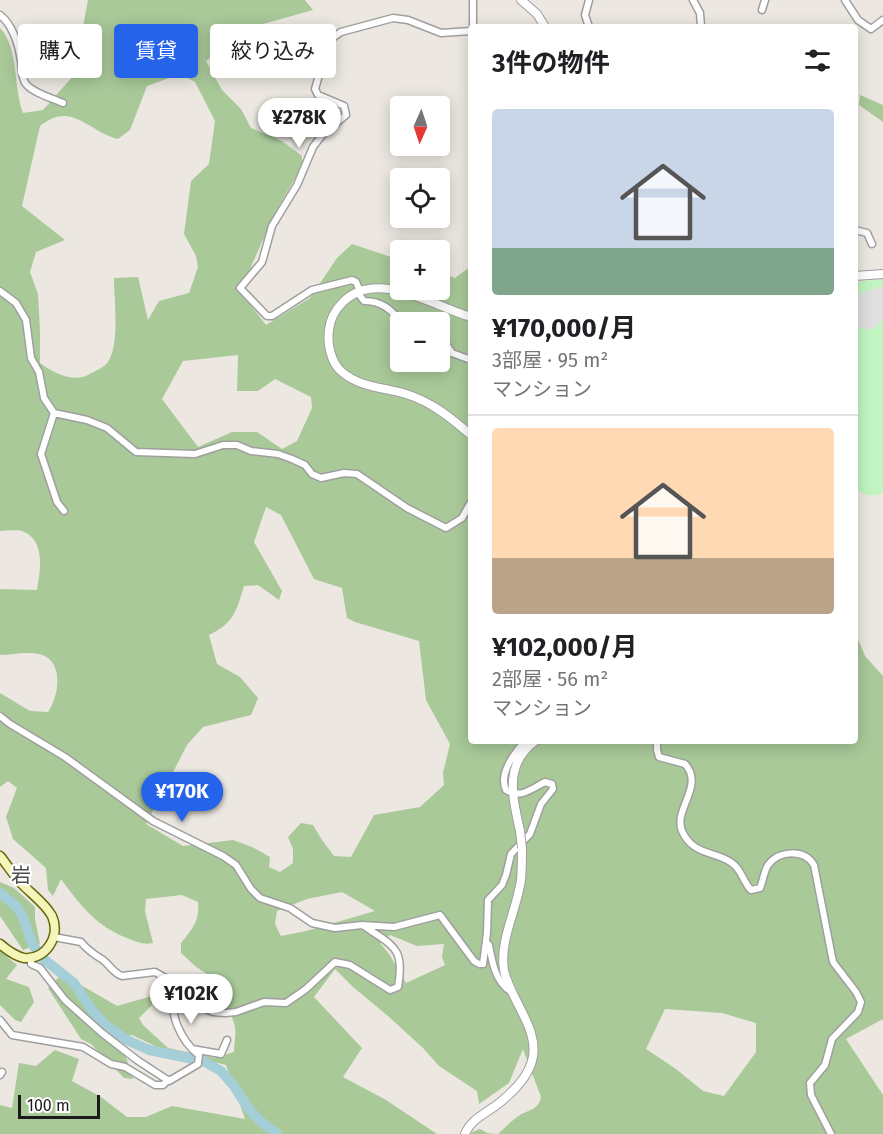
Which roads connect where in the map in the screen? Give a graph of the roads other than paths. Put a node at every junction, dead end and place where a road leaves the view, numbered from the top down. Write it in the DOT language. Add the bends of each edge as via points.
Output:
graph roads {
  1 [pos="473,0"];
  2 [pos="521,0"];
  3 [pos="589,0"];
  4 [pos="693,0"];
  5 [pos="765,0"];
  6 [pos="845,0"];
  7 [pos="762,10"];
  8 [pos="0,15"];
  9 [pos="883,20"];
  10 [pos="472,24"];
  11 [pos="543,24"];
  12 [pos="588,24"];
  13 [pos="701,24"];
  14 [pos="468,29"];
  15 [pos="63,104"];
  16 [pos="858,231"];
  17 [pos="872,244"];
  18 [pos="883,274"];
  19 [pos="858,276"];
  20 [pos="0,291"];
  21 [pos="359,291"];
  22 [pos="393,312"];
  23 [pos="468,316"];
  24 [pos="450,350"];
  25 [pos="468,359"];
  26 [pos="54,413"];
  27 [pos="468,432"];
  28 [pos="468,507"];
  29 [pos="64,511"];
  30 [pos="0,716"];
  31 [pos="522,744"];
  32 [pos="532,744"];
  33 [pos="657,744"];
  34 [pos="513,793"];
  35 [pos="0,856"];
  36 [pos="362,925"];
  37 [pos="54,936"];
  38 [pos="486,943"];
  39 [pos="0,944"];
  40 [pos="33,957"];
  41 [pos="510,991"];
  42 [pos="178,993"];
  43 [pos="0,1020"];
  44 [pos="227,1040"];
  45 [pos="191,1049"];
  46 [pos="168,1080"];
  47 [pos="465,1134"];
  48 [pos="831,1134"];
  1 -- 10 [label="street"];
  2 -- 11 [label="street"];
  3 -- 12 [label="street" via="585,15"];
  4 -- 13 [label="street"];
  5 -- 7 [label="street"];
  6 -- 9 [label="street" via="858,20 871,29"];
  8 -- 15 [label="street" via="10,26 24,82"];
  14 -- 21 [label="street" via="437,33 397,18 342,32 328,44 315,89 318,95 344,106 346,114 313,147 272,226 262,262 240,288 267,316 325,286 352,280"];
  16 -- 17 [label="street" via="867,233"];
  18 -- 19 [label="street"];
  20 -- 26 [label="street" via="16,303 26,320 31,358 39,372 44,398"];
  21 -- 22 [label="street" via="364,301 375,301"];
  21 -- 23 [label="street" via="387,288"];
  21 -- 27 [label="street" via="340,304 330,323 328,343 340,370 358,382 406,394 440,409"];
  24 -- 25 [label="street"];
  26 -- 28 [label="street" via="106,428 135,452 195,454 237,445 292,459 321,478 357,474 407,508 446,528 462,518"];
  26 -- 29 [label="street" via="40,454"];
  30 -- 36 [label="street" via="153,821 236,865 260,898 290,908 320,926"];
  31 -- 34 [label="street" via="504,776 506,790"];
  32 -- 34 [label="street" via="516,764"];
  33 -- 48 [label="street" via="659,757 685,764 691,774 680,823 688,840 708,855 725,858 735,865 751,890 760,888 773,860 792,852 802,853 814,865 833,962 861,1002 858,1012 832,1039 825,1065 810,1083 811,1095"];
  34 -- 38 [label="street" via="527,792 545,782 553,786 530,834 511,854 502,885 488,900"];
  34 -- 41 [label="street, bridge" via="522,848 521,880 504,951"];
  35 -- 37 [label="main road" via="51,915"];
  36 -- 38 [label="street" via="394,927 440,915 479,964 483,964"];
  36 -- 42 [label="street" via="399,955 398,987 390,990 350,965 335,962 286,1003 269,1001 239,1011 213,1012"];
  37 -- 40 [label="main road" via="44,952"];
  37 -- 42 [label="street" via="81,942 122,976 154,972 171,981"];
  38 -- 41 [label="street" via="502,984"];
  39 -- 40 [label="main road" via="22,958"];
  40 -- 46 [label="street" via="31,964 40,968 79,1014"];
  41 -- 47 [label="street" via="529,1028 532,1060 524,1080 469,1124"];
  42 -- 45 [label="street" via="174,1014"];
  43 -- 46 [label="street" via="12,1035 83,1047 155,1084 164,1085"];
  44 -- 45 [label="street" via="221,1054"];
  45 -- 46 [label="street" via="199,1055 198,1064"];
}
